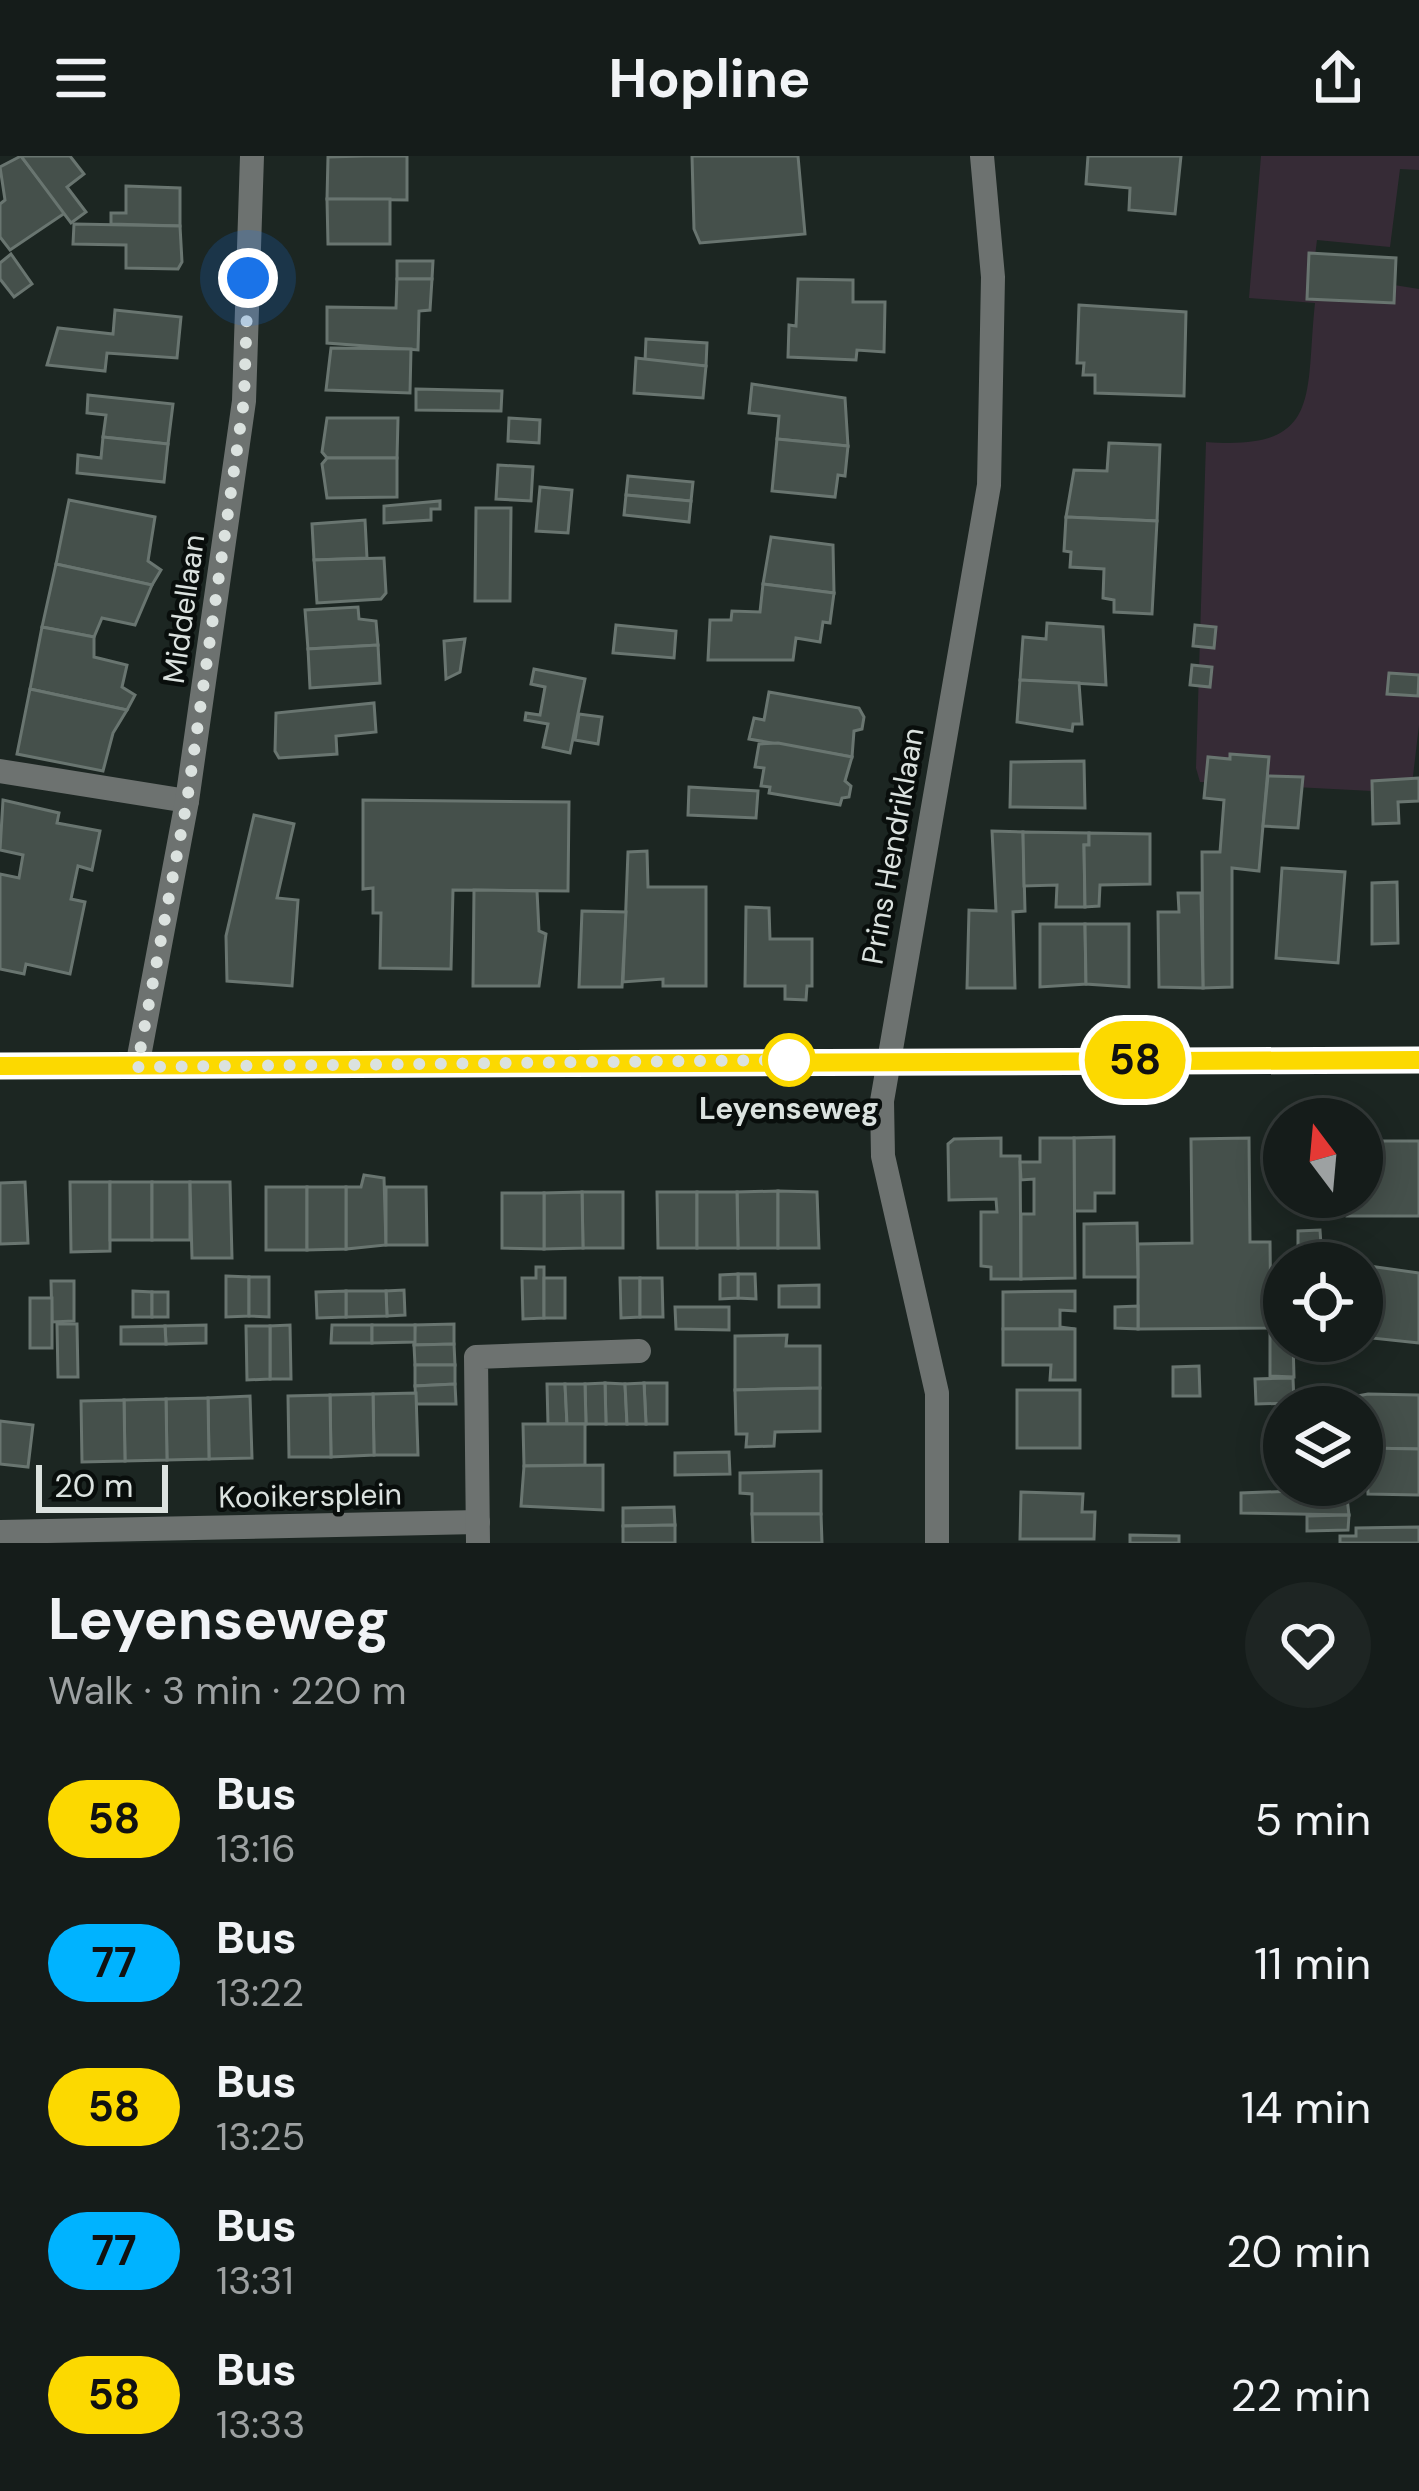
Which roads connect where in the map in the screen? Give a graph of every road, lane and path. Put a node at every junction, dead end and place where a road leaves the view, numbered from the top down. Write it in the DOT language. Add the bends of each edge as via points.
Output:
graph roads {
  1 [pos="252,156"];
  2 [pos="982,156"];
  3 [pos="0,771"];
  4 [pos="187,801"];
  5 [pos="887,1060"];
  6 [pos="1419,1060"];
  7 [pos="0,1066"];
  8 [pos="137,1067"];
  9 [pos="639,1352"];
  10 [pos="0,1532"];
  11 [pos="478,1532"];
  12 [pos="238,1535"];
  13 [pos="937,1543"];
  1 -- 4 [label="street, Middellaan" via="244,400"];
  2 -- 5 [label="street, Prins Hendriklaan" via="993,277 989,485"];
  3 -- 4 [label="street"];
  4 -- 8 [label="street, Middellaan"];
  5 -- 6 [label="street"];
  5 -- 8 [label="street"];
  5 -- 13 [label="street, Prins Hendriklaan" via="884,1156 937,1393"];
  7 -- 8 [label="street"];
  9 -- 11 [label="street, Kooikersplein" via="476,1357"];
  10 -- 12 [label="street, Kooikersplein"];
  11 -- 12 [label="street, Kooikersplein"];
}
